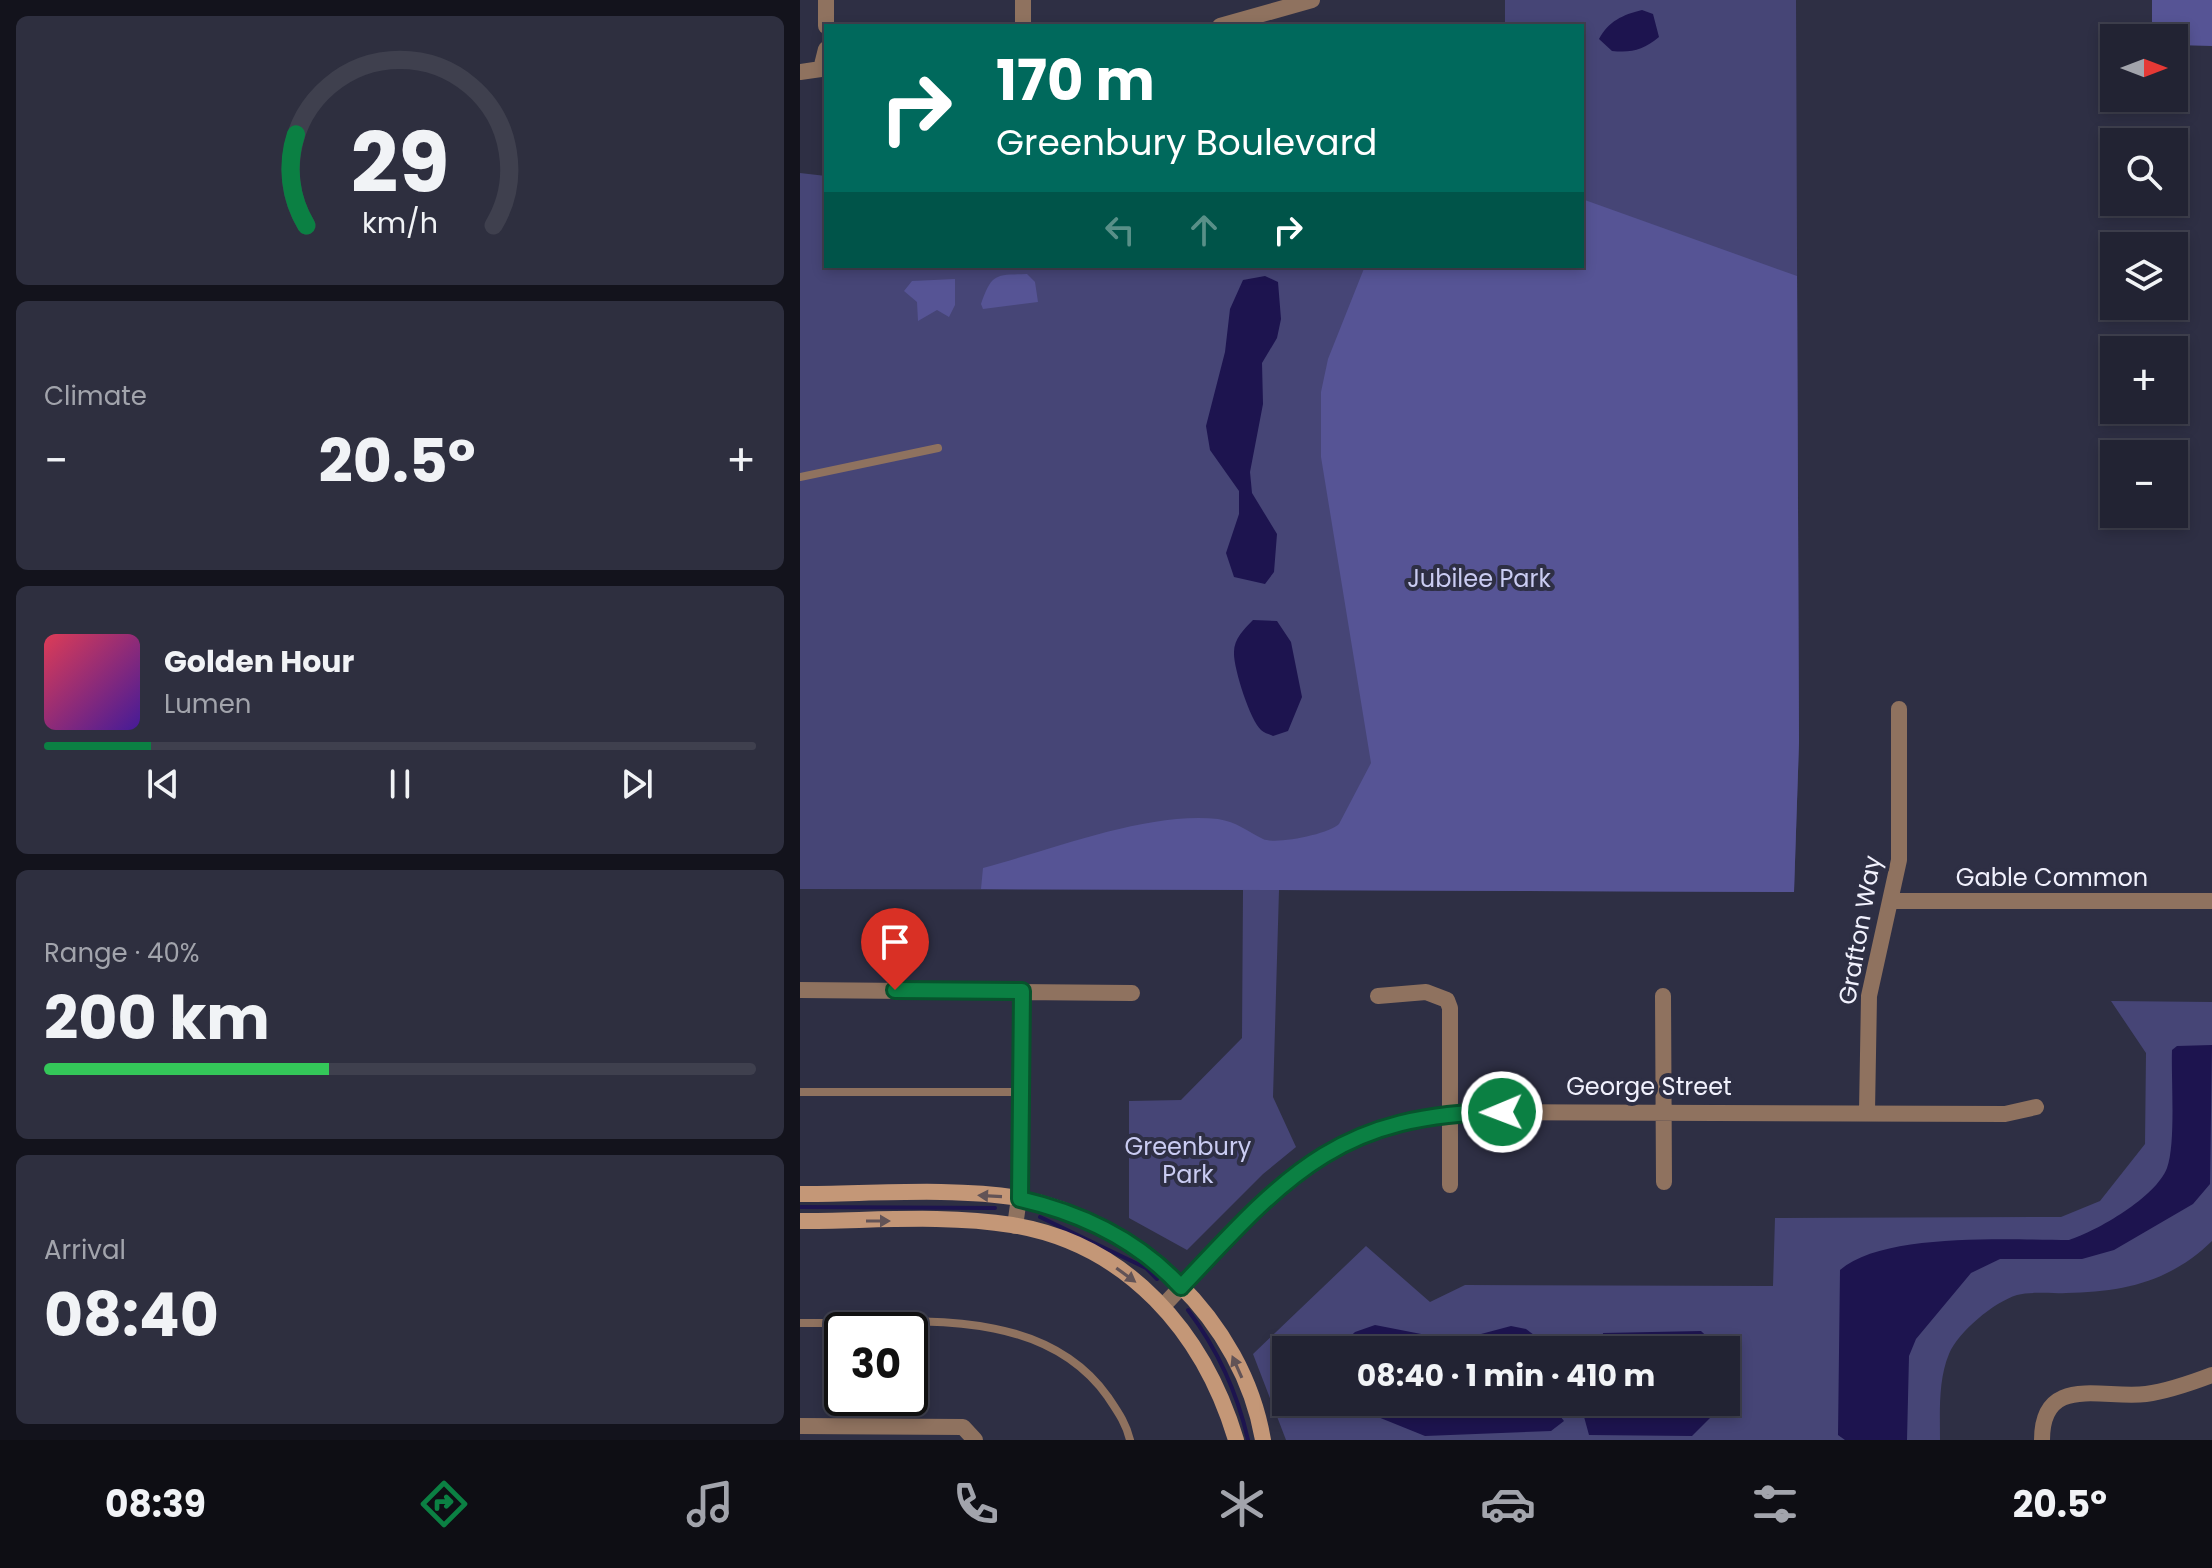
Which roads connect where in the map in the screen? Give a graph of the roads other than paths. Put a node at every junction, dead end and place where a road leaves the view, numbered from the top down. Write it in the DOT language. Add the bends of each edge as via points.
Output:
graph roads {
  1 [pos="826,0"];
  2 [pos="1023,0"];
  3 [pos="1312,0"];
  4 [pos="826,24"];
  5 [pos="1023,24"];
  6 [pos="1227,24"];
  7 [pos="824,57"];
  8 [pos="800,72"];
  9 [pos="938,448"];
  10 [pos="800,477"];
  11 [pos="1899,709"];
  12 [pos="1892,901"];
  13 [pos="2212,901"];
  14 [pos="800,990"];
  15 [pos="1022,991"];
  16 [pos="1132,993"];
  17 [pos="1378,996"];
  18 [pos="1663,996"];
  19 [pos="800,1092"];
  20 [pos="1022,1092"];
  21 [pos="2036,1107"];
  22 [pos="1664,1111"];
  23 [pos="1867,1112"];
  24 [pos="1451,1113"];
  25 [pos="1664,1182"];
  26 [pos="1450,1185"];
  27 [pos="800,1194"];
  28 [pos="1020,1199"];
  29 [pos="800,1221"];
  30 [pos="1015,1226"];
  31 [pos="1181,1287"];
  32 [pos="1163,1306"];
  33 [pos="800,1323"];
  34 [pos="2212,1375"];
  35 [pos="800,1426"];
  36 [pos="975,1440"];
  37 [pos="1130,1440"];
  38 [pos="1236,1440"];
  39 [pos="1263,1440"];
  40 [pos="2042,1440"];
  1 -- 4 [label="street"];
  2 -- 5 [label="street"];
  3 -- 6 [label="street"];
  7 -- 8 [label="street" via="821,69"];
  9 -- 10 [label="lane"];
  11 -- 12 [label="street, Grafton Way" via="1899,846"];
  12 -- 13 [label="street, Gable Common"];
  12 -- 23 [label="street, Grafton Way" via="1869,996"];
  14 -- 15 [label="street"];
  15 -- 16 [label="street"];
  15 -- 20 [label="street"];
  17 -- 24 [label="street" via="1426,992 1447,1000 1452,1019"];
  18 -- 22 [label="street"];
  19 -- 20 [label="lane"];
  20 -- 28 [label="street"];
  21 -- 23 [label="street, George Street" via="2005,1114"];
  22 -- 23 [label="street, George Street"];
  22 -- 24 [label="street, George Street"];
  22 -- 25 [label="street"];
  24 -- 26 [label="street"];
  24 -- 31 [label="street, George Street" via="1378,1128 1305,1167"];
  28 -- 27 [label="street, one-way"];
  28 -- 30 [label="street"];
  28 -- 31 [label="street" via="1052,1206 1109,1231"];
  29 -- 30 [label="street, one-way" via="980,1221"];
  30 -- 32 [label="street, one-way" via="1103,1259"];
  31 -- 32 [label="street, George Street"];
  39 -- 31 [label="street, one-way" via="1256,1406 1230,1349"];
  32 -- 38 [label="street" via="1215,1379"];
  33 -- 37 [label="lane" via="938,1322 1009,1331 1063,1352 1095,1379 1126,1422"];
  34 -- 40 [label="street" via="2146,1394 2069,1394 2047,1408"];
  35 -- 36 [label="street" via="963,1427"];
}
